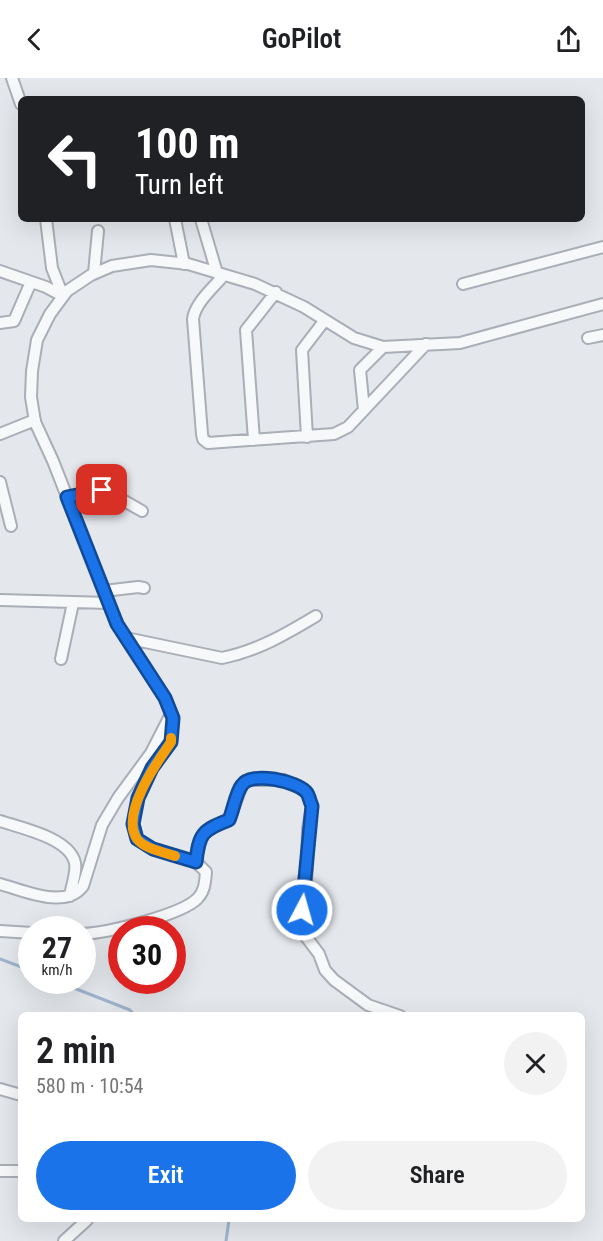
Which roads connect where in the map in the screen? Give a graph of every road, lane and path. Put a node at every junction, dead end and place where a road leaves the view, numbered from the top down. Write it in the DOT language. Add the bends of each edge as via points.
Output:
graph roads {
  1 [pos="12,78"];
  2 [pos="18,96"];
  3 [pos="46,222"];
  4 [pos="176,222"];
  5 [pos="202,222"];
  6 [pos="98,231"];
  7 [pos="603,247"];
  8 [pos="184,264"];
  9 [pos="0,271"];
  10 [pos="94,273"];
  11 [pos="220,274"];
  12 [pos="31,282"];
  13 [pos="463,284"];
  14 [pos="276,292"];
  15 [pos="63,296"];
  16 [pos="603,304"];
  17 [pos="325,320"];
  18 [pos="0,323"];
  19 [pos="603,335"];
  20 [pos="588,338"];
  21 [pos="426,344"];
  22 [pos="383,346"];
  23 [pos="364,410"];
  24 [pos="35,420"];
  25 [pos="0,434"];
  26 [pos="307,437"];
  27 [pos="254,440"];
  28 [pos="0,482"];
  29 [pos="67,497"];
  30 [pos="142,511"];
  31 [pos="11,526"];
  32 [pos="144,588"];
  33 [pos="104,591"];
  34 [pos="0,600"];
  35 [pos="73,603"];
  36 [pos="109,603"];
  37 [pos="316,616"];
  38 [pos="126,638"];
  39 [pos="61,659"];
  40 [pos="171,713"];
  41 [pos="0,821"];
  42 [pos="196,862"];
  43 [pos="0,884"];
  44 [pos="70,896"];
  45 [pos="0,931"];
  46 [pos="18,932"];
  47 [pos="96,933"];
  48 [pos="388,1012"];
  49 [pos="10,1093"];
  50 [pos="0,1101"];
  51 [pos="0,1171"];
  52 [pos="18,1171"];
  53 [pos="85,1222"];
  54 [pos="64,1241"];
  1 -- 2 [label="street"];
  3 -- 15 [label="street" via="52,268"];
  4 -- 8 [label="street"];
  5 -- 11 [label="street"];
  6 -- 10 [label="street"];
  7 -- 13 [label="street"];
  8 -- 10 [label="street" via="151,260"];
  8 -- 11 [label="street"];
  9 -- 12 [label="street"];
  10 -- 15 [label="street"];
  11 -- 14 [label="street"];
  11 -- 27 [label="street" via="193,319 203,439"];
  12 -- 15 [label="street"];
  12 -- 18 [label="street" via="14,321"];
  14 -- 17 [label="street"];
  14 -- 27 [label="street" via="246,330"];
  15 -- 24 [label="street" via="37,340 31,397"];
  16 -- 21 [label="street" via="460,343"];
  17 -- 22 [label="street" via="354,338"];
  17 -- 26 [label="street" via="302,350"];
  19 -- 20 [label="street"];
  21 -- 22 [label="street"];
  21 -- 23 [label="street"];
  22 -- 23 [label="street" via="360,370"];
  23 -- 26 [label="street" via="341,432"];
  24 -- 25 [label="street"];
  24 -- 29 [label="street"];
  26 -- 27 [label="street"];
  28 -- 31 [label="street"];
  29 -- 30 [label="street" via="107,491"];
  29 -- 33 [label="street"];
  32 -- 33 [label="street"];
  33 -- 36 [label="street"];
  34 -- 35 [label="street"];
  35 -- 36 [label="street"];
  35 -- 39 [label="street"];
  36 -- 38 [label="street"];
  37 -- 38 [label="street" via="278,639 222,658"];
  38 -- 40 [label="street"];
  40 -- 42 [label="street" via="171,742 152,768 138,798 133,824 137,839 153,849"];
  40 -- 44 [label="street" via="152,753 102,825 82,886"];
  41 -- 44 [label="street" via="55,839 69,852 75,863"];
  42 -- 47 [label="street" via="206,872 205,887 198,899 137,924"];
  42 -- 48 [label="street" via="200,835 229,820 242,785 249,780 283,780 307,793 312,806 301,924 304,933 334,980 368,1005"];
  43 -- 44 [label="street" via="48,897"];
  45 -- 46 [label="street"];
  49 -- 50 [label="street"];
  51 -- 52 [label="street"];
  53 -- 54 [label="street"];
}
